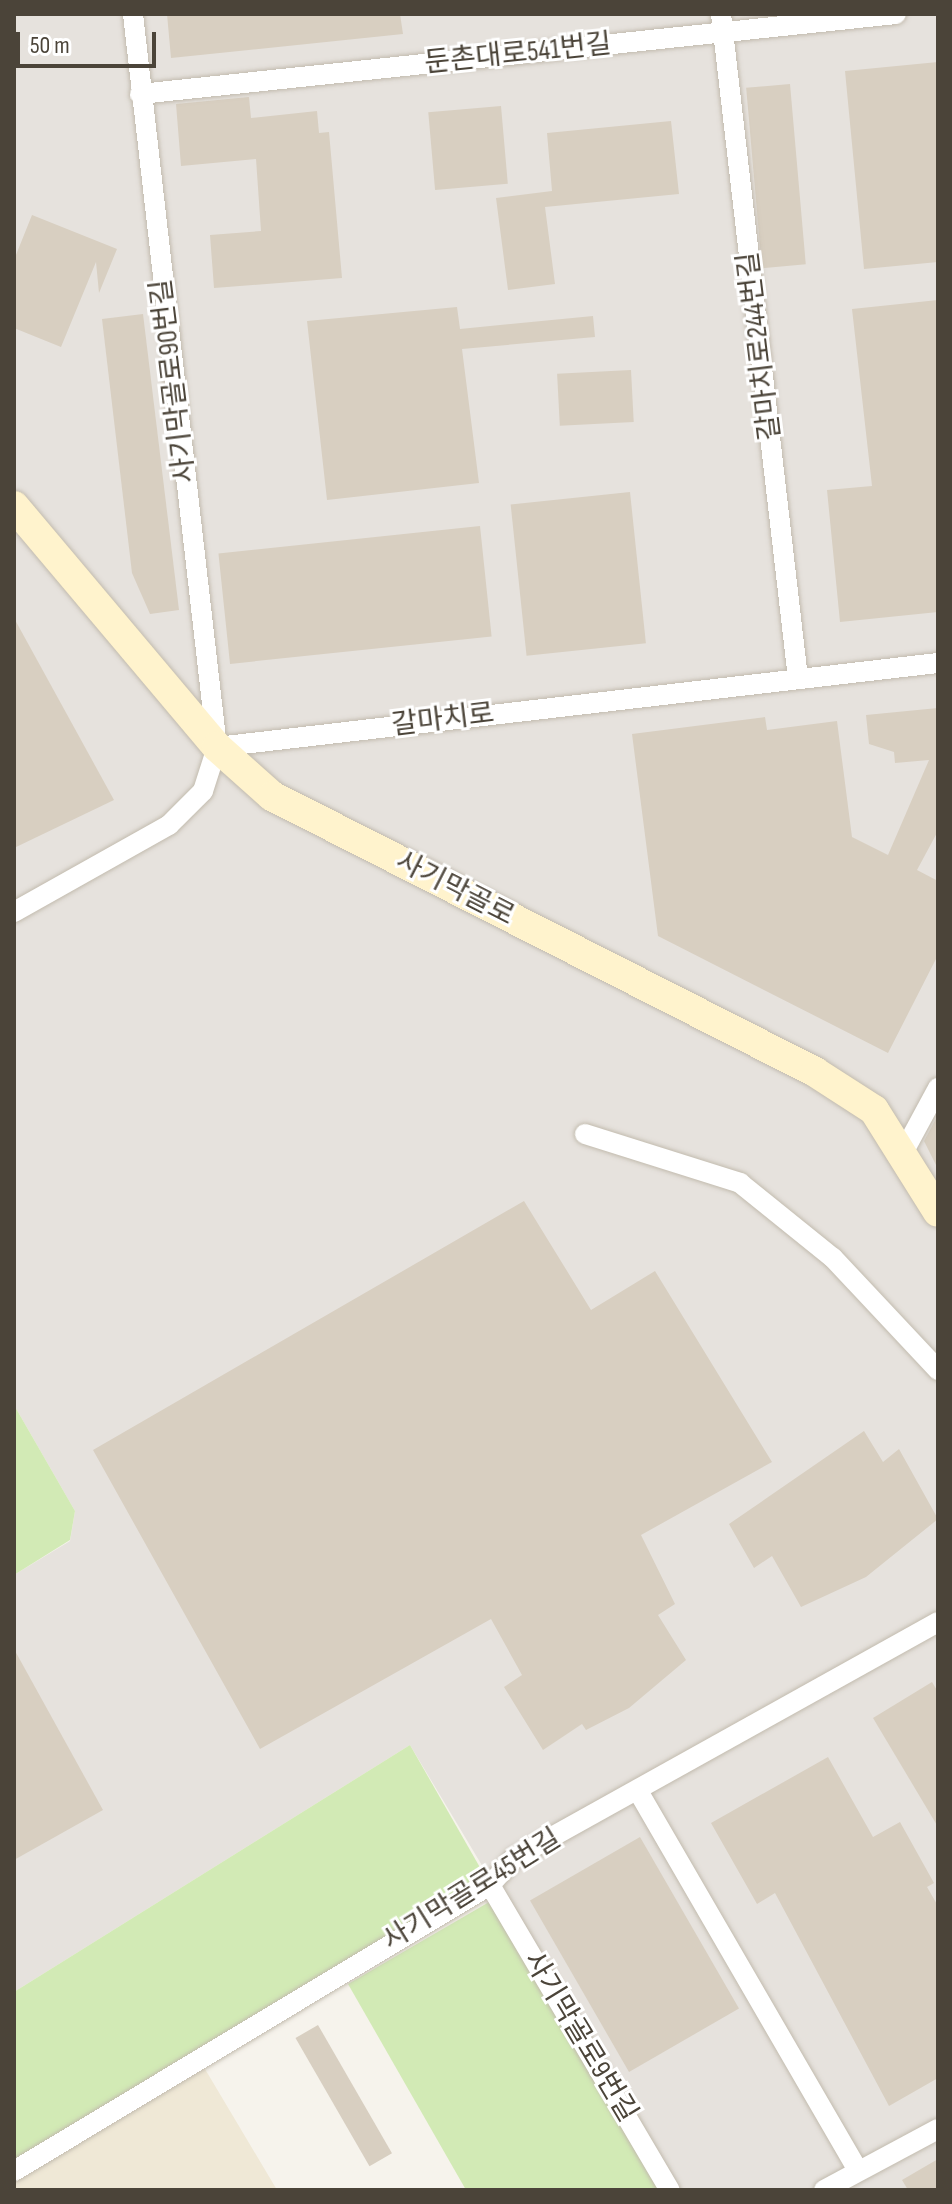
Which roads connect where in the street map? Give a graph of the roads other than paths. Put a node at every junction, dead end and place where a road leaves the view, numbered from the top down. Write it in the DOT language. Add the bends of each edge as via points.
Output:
graph roads {
  1 [pos="133,14"];
  2 [pos="896,14"];
  3 [pos="722,23"];
  4 [pos="140,94"];
  5 [pos="14,506"];
  6 [pos="938,663"];
  7 [pos="798,678"];
  8 [pos="217,747"];
  9 [pos="14,912"];
  10 [pos="938,1088"];
  11 [pos="585,1134"];
  12 [pos="904,1151"];
  13 [pos="938,1212"];
  14 [pos="938,1370"];
  15 [pos="938,1622"];
  16 [pos="638,1791"];
  17 [pos="490,1885"];
  18 [pos="938,2129"];
  19 [pos="14,2171"];
  20 [pos="858,2171"];
  21 [pos="670,2190"];
  22 [pos="824,2190"];
  1 -- 4 [label="street, 사기막골로90번길"];
  2 -- 3 [label="street, 둔촌대로541번길"];
  3 -- 4 [label="street, 둔촌대로541번길"];
  3 -- 7 [label="street, 갈마치로244번길"];
  4 -- 8 [label="street, 사기막골로90번길"];
  5 -- 8 [label="street, 사기막골로"];
  6 -- 7 [label="street, 갈마치로"];
  7 -- 8 [label="street, 갈마치로"];
  8 -- 9 [label="street" via="203,791 169,825"];
  8 -- 12 [label="street, 사기막골로" via="272,796 815,1072 874,1110"];
  10 -- 12 [label="street"];
  11 -- 14 [label="street" via="740,1183 833,1258"];
  12 -- 13 [label="street, 사기막골로"];
  15 -- 16 [label="street, 사기막골로45번길"];
  16 -- 17 [label="street, 사기막골로45번길" via="514,1858"];
  16 -- 20 [label="street"];
  17 -- 19 [label="street, 사기막골로45번길"];
  17 -- 21 [label="street, 사기막골로9번길"];
  18 -- 20 [label="street"];
  20 -- 22 [label="street"];
}
